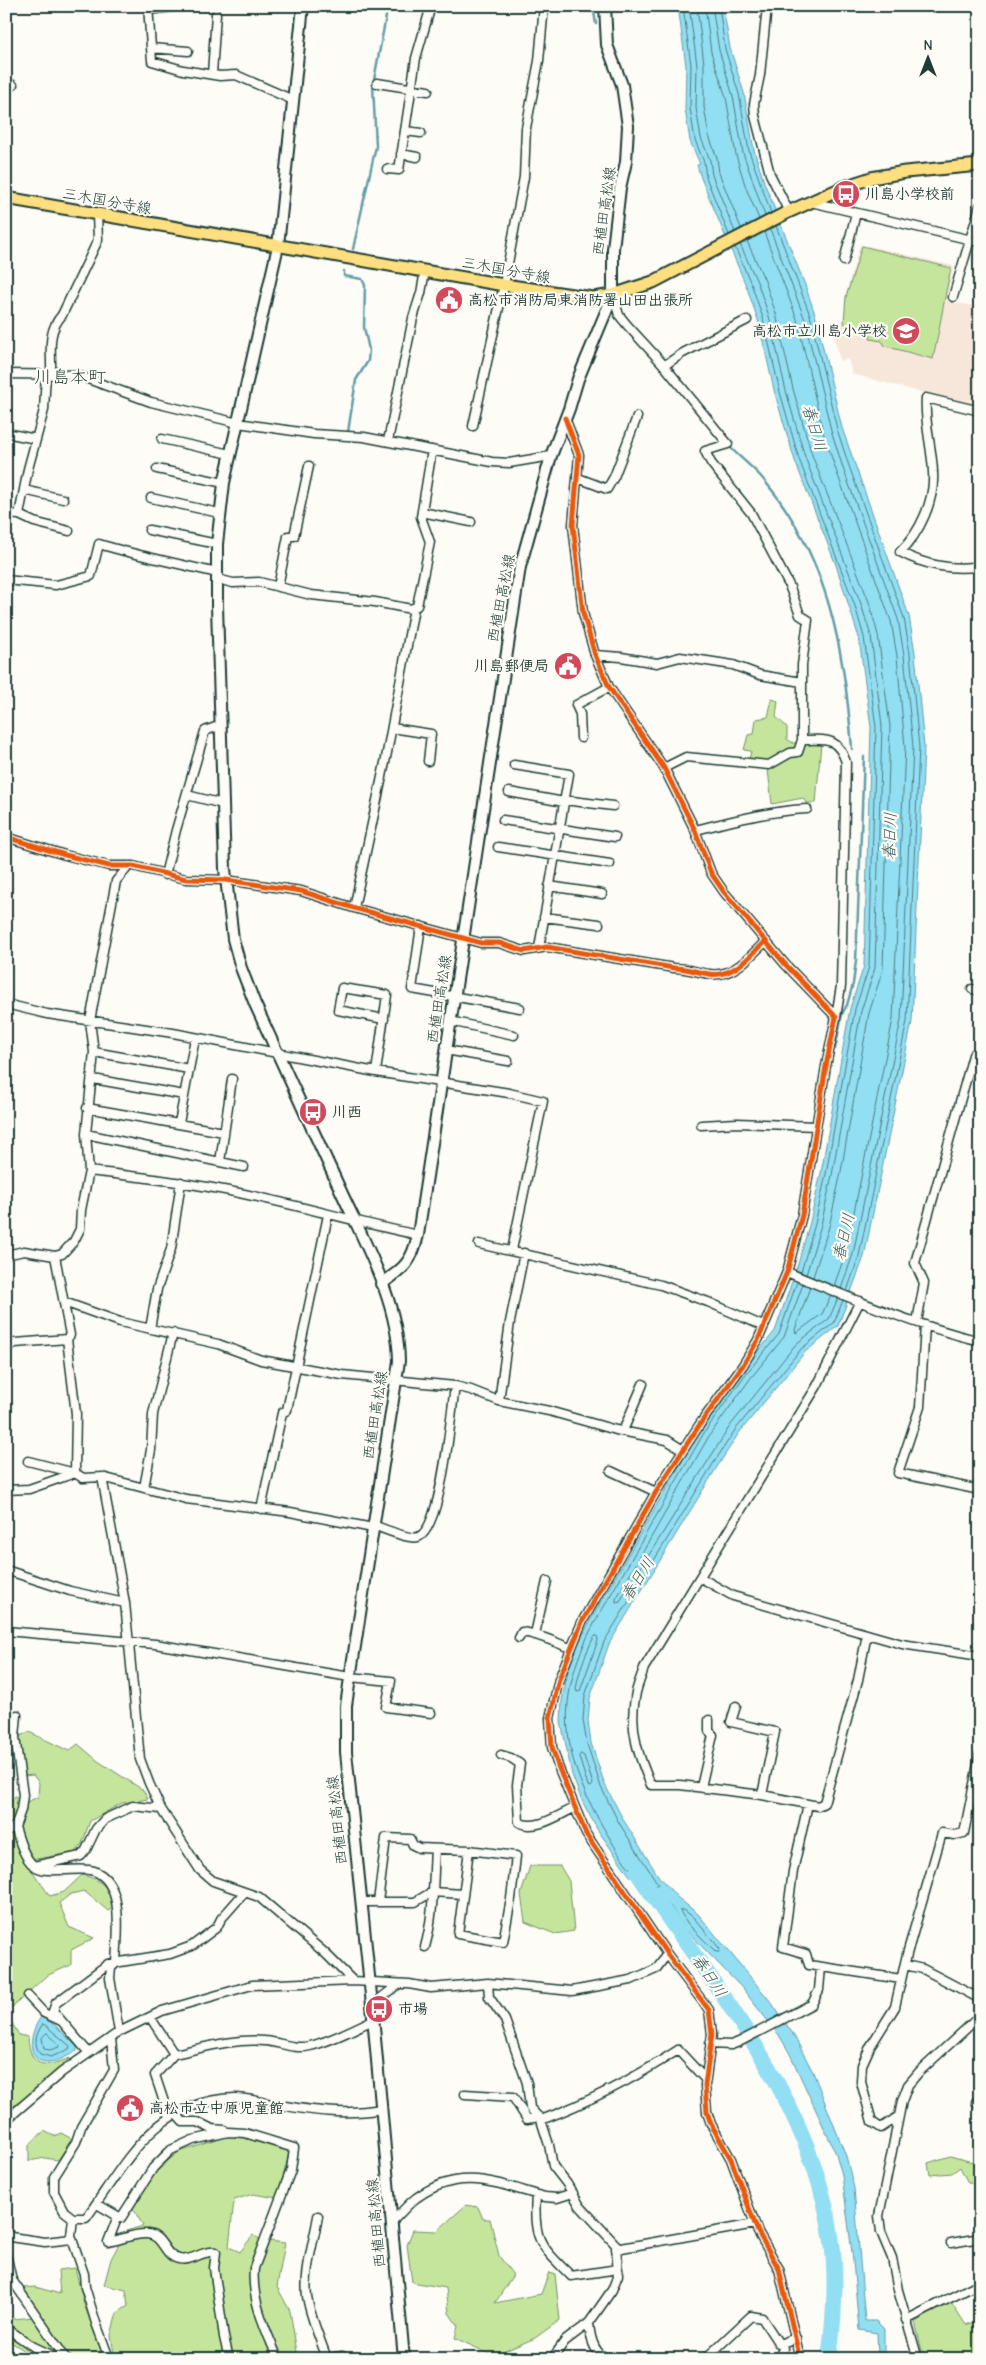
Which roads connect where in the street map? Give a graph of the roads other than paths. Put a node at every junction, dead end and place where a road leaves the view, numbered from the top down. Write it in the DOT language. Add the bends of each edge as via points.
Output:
graph roads {
  1 [pos="183,6"];
  2 [pos="303,6"];
  3 [pos="431,6"];
  4 [pos="544,6"];
  5 [pos="605,6"];
  6 [pos="767,6"];
  7 [pos="148,8"];
  8 [pos="216,14"];
  9 [pos="151,48"];
  10 [pos="188,51"];
  11 [pos="212,74"];
  12 [pos="377,83"];
  13 [pos="411,88"];
  14 [pos="428,91"];
  15 [pos="293,100"];
  16 [pos="404,131"];
  17 [pos="421,133"];
  18 [pos="401,154"];
  19 [pos="416,157"];
  20 [pos="980,165"];
  21 [pos="387,169"];
  22 [pos="6,198"];
  23 [pos="809,202"];
  24 [pos="980,206"];
  25 [pos="788,212"];
  26 [pos="856,213"];
  27 [pos="97,214"];
  28 [pos="971,240"];
  29 [pos="980,242"];
  30 [pos="278,246"];
  31 [pos="844,261"];
  32 [pos="425,271"];
  33 [pos="504,285"];
  34 [pos="613,295"];
  35 [pos="953,297"];
  36 [pos="747,320"];
  37 [pos="664,365"];
  38 [pos="6,374"];
  39 [pos="49,374"];
  40 [pos="980,411"];
  41 [pos="636,417"];
  42 [pos="565,418"];
  43 [pos="238,423"];
  44 [pos="473,426"];
  45 [pos="6,433"];
  46 [pos="36,439"];
  47 [pos="162,439"];
  48 [pos="388,441"];
  49 [pos="432,450"];
  50 [pos="230,454"];
  51 [pos="551,456"];
  52 [pos="309,466"];
  53 [pos="157,468"];
  54 [pos="578,478"];
  55 [pos="224,483"];
  56 [pos="24,490"];
  57 [pos="152,498"];
  58 [pos="63,499"];
  59 [pos="422,512"];
  60 [pos="219,513"];
  61 [pos="6,514"];
  62 [pos="19,515"];
  63 [pos="471,522"];
  64 [pos="149,530"];
  65 [pos="69,531"];
  66 [pos="217,544"];
  67 [pos="980,566"];
  68 [pos="217,576"];
  69 [pos="6,580"];
  70 [pos="278,587"];
  71 [pos="414,608"];
  72 [pos="595,655"];
  73 [pos="802,682"];
  74 [pos="609,687"];
  75 [pos="221,725"];
  76 [pos="392,728"];
  77 [pos="581,738"];
  78 [pos="802,740"];
  79 [pos="428,761"];
  80 [pos="514,765"];
  81 [pos="664,768"];
  82 [pos="508,792"];
  83 [pos="188,795"];
  84 [pos="564,801"];
  85 [pos="223,804"];
  86 [pos="613,806"];
  87 [pos="807,809"];
  88 [pos="503,820"];
  89 [pos="559,829"];
  90 [pos="695,830"];
  91 [pos="6,837"];
  92 [pos="615,837"];
  93 [pos="498,847"];
  94 [pos="553,856"];
  95 [pos="610,864"];
  96 [pos="109,866"];
  97 [pos="129,866"];
  98 [pos="165,875"];
  99 [pos="226,880"];
  100 [pos="116,881"];
  101 [pos="549,886"];
  102 [pos="602,894"];
  103 [pos="354,908"];
  104 [pos="544,917"];
  105 [pos="599,924"];
  106 [pos="421,926"];
  107 [pos="463,938"];
  108 [pos="766,941"];
  109 [pos="540,948"];
  110 [pos="454,997"];
  111 [pos="6,1004"];
  112 [pos="520,1008"];
  113 [pos="836,1017"];
  114 [pos="384,1019"];
  115 [pos="90,1021"];
  116 [pos="450,1021"];
  117 [pos="514,1035"];
  118 [pos="195,1038"];
  119 [pos="980,1047"];
  120 [pos="446,1050"];
  121 [pos="94,1052"];
  122 [pos="278,1054"];
  123 [pos="508,1061"];
  124 [pos="189,1069"];
  125 [pos="376,1072"];
  126 [pos="93,1079"];
  127 [pos="232,1079"];
  128 [pos="441,1080"];
  129 [pos="184,1095"];
  130 [pos="87,1108"];
  131 [pos="179,1123"];
  132 [pos="701,1126"];
  133 [pos="816,1126"];
  134 [pos="224,1132"];
  135 [pos="86,1134"];
  136 [pos="220,1162"];
  137 [pos="244,1167"];
  138 [pos="89,1171"];
  139 [pos="181,1182"];
  140 [pos="328,1215"];
  141 [pos="355,1222"];
  142 [pos="418,1234"];
  143 [pos="479,1244"];
  144 [pos="512,1250"];
  145 [pos="524,1253"];
  146 [pos="6,1255"];
  147 [pos="55,1256"];
  148 [pos="789,1273"];
  149 [pos="381,1284"];
  150 [pos="858,1300"];
  151 [pos="64,1302"];
  152 [pos="921,1323"];
  153 [pos="763,1326"];
  154 [pos="150,1329"];
  155 [pos="173,1333"];
  156 [pos="67,1339"];
  157 [pos="980,1341"];
  158 [pos="6,1347"];
  159 [pos="297,1366"];
  160 [pos="395,1382"];
  161 [pos="642,1384"];
  162 [pos="455,1386"];
  163 [pos="499,1401"];
  164 [pos="623,1431"];
  165 [pos="683,1450"];
  166 [pos="28,1461"];
  167 [pos="611,1471"];
  168 [pos="75,1473"];
  169 [pos="102,1477"];
  170 [pos="144,1488"];
  171 [pos="6,1490"];
  172 [pos="980,1490"];
  173 [pos="656,1492"];
  174 [pos="262,1509"];
  175 [pos="373,1527"];
  176 [pos="6,1570"];
  177 [pos="701,1578"];
  178 [pos="547,1581"];
  179 [pos="124,1603"];
  180 [pos="6,1632"];
  181 [pos="536,1634"];
  182 [pos="867,1634"];
  183 [pos="519,1638"];
  184 [pos="127,1641"];
  185 [pos="570,1648"];
  186 [pos="980,1656"];
  187 [pos="350,1677"];
  188 [pos="736,1706"];
  189 [pos="431,1713"];
  190 [pos="17,1715"];
  191 [pos="710,1720"];
  192 [pos="980,1754"];
  193 [pos="501,1755"];
  194 [pos="701,1788"];
  195 [pos="762,1795"];
  196 [pos="808,1804"];
  197 [pos="161,1808"];
  198 [pos="574,1808"];
  199 [pos="14,1827"];
  200 [pos="6,1831"];
  201 [pos="435,1849"];
  202 [pos="468,1850"];
  203 [pos="34,1866"];
  204 [pos="432,1892"];
  205 [pos="244,1893"];
  206 [pos="463,1894"];
  207 [pos="361,1902"];
  208 [pos="378,1902"];
  209 [pos="426,1947"];
  210 [pos="668,1954"];
  211 [pos="116,1963"];
  212 [pos="905,1965"];
  213 [pos="821,1967"];
  214 [pos="901,1979"];
  215 [pos="354,1981"];
  216 [pos="369,1982"];
  217 [pos="488,1983"];
  218 [pos="399,1984"];
  219 [pos="28,1996"];
  220 [pos="980,1999"];
  221 [pos="372,2005"];
  222 [pos="980,2016"];
  223 [pos="150,2017"];
  224 [pos="59,2020"];
  225 [pos="373,2020"];
  226 [pos="119,2032"];
  227 [pos="111,2038"];
  228 [pos="710,2044"];
  229 [pos="89,2053"];
  230 [pos="174,2054"];
  231 [pos="706,2080"];
  232 [pos="465,2094"];
  233 [pos="980,2098"];
  234 [pos="980,2106"];
  235 [pos="381,2109"];
  236 [pos="172,2115"];
  237 [pos="899,2116"];
  238 [pos="540,2118"];
  239 [pos="6,2120"];
  240 [pos="228,2132"];
  241 [pos="573,2193"];
  242 [pos="536,2195"];
  243 [pos="96,2204"];
  244 [pos="118,2216"];
  245 [pos="318,2216"];
  246 [pos="73,2218"];
  247 [pos="391,2223"];
  248 [pos="755,2224"];
  249 [pos="6,2231"];
  250 [pos="980,2238"];
  251 [pos="72,2239"];
  252 [pos="951,2243"];
  253 [pos="616,2249"];
  254 [pos="6,2254"];
  255 [pos="618,2269"];
  256 [pos="980,2281"];
  257 [pos="906,2320"];
  258 [pos="589,2323"];
  259 [pos="6,2328"];
  260 [pos="796,2338"];
  261 [pos="782,2343"];
  262 [pos="109,2358"];
  263 [pos="60,2359"];
  264 [pos="66,2359"];
  265 [pos="229,2359"];
  266 [pos="278,2359"];
  267 [pos="326,2359"];
  268 [pos="346,2359"];
  269 [pos="404,2359"];
  270 [pos="552,2359"];
  271 [pos="610,2359"];
  272 [pos="704,2359"];
  273 [pos="778,2359"];
  274 [pos="800,2359"];
  275 [pos="918,2359"];
  1 -- 7 [label="street"];
  2 -- 15 [label="main road, 西植田高松線"];
  3 -- 13 [label="street"];
  4 -- 33 [label="street" via="539,62 526,128 524,177"];
  5 -- 34 [label="main road, 西植田高松線" via="607,45 622,85 628,126 626,162 612,249"];
  6 -- 25 [label="street" via="755,116 770,174"];
  7 -- 9 [label="street"];
  8 -- 11 [label="street"];
  9 -- 10 [label="street"];
  9 -- 11 [label="street" via="152,62"];
  11 -- 15 [label="street" via="236,75"];
  12 -- 13 [label="street"];
  13 -- 14 [label="street"];
  13 -- 16 [label="street"];
  15 -- 30 [label="main road, 西植田高松線"];
  16 -- 17 [label="street"];
  16 -- 18 [label="street"];
  18 -- 19 [label="street"];
  18 -- 21 [label="street" via="398,170"];
  20 -- 23 [label="main road, 三木国分寺線" via="871,178"];
  22 -- 27 [label="main road, 三木国分寺線"];
  23 -- 25 [label="main road, 三木国分寺線"];
  23 -- 26 [label="street"];
  24 -- 28 [label="street"];
  25 -- 34 [label="main road, 三木国分寺線" via="653,282"];
  26 -- 28 [label="street"];
  26 -- 31 [label="street"];
  27 -- 30 [label="main road, 三木国分寺線"];
  27 -- 39 [label="street" via="98,240 51,334"];
  28 -- 29 [label="street"];
  28 -- 35 [label="street"];
  30 -- 32 [label="main road, 三木国分寺線"];
  30 -- 43 [label="main road, 西植田高松線"];
  32 -- 33 [label="main road, 三木国分寺線"];
  32 -- 48 [label="street"];
  33 -- 34 [label="main road, 三木国分寺線" via="575,297"];
  33 -- 44 [label="street"];
  34 -- 37 [label="street" via="619,315"];
  34 -- 42 [label="main road, 西植田高松線"];
  36 -- 37 [label="street"];
  37 -- 73 [label="street" via="728,444 705,451 751,513 789,584 800,615 808,620"];
  38 -- 39 [label="street"];
  39 -- 43 [label="street" via="77,375 151,402"];
  39 -- 46 [label="street"];
  40 -- 67 [label="street" via="926,398 934,473 932,488 921,525 912,541 900,552 921,563 965,569"];
  41 -- 54 [label="street" via="607,489"];
  42 -- 51 [label="main road, 西植田高松線"];
  42 -- 54 [label="street" via="579,455"];
  43 -- 48 [label="street"];
  43 -- 50 [label="main road, 西植田高松線"];
  45 -- 46 [label="street"];
  46 -- 56 [label="street"];
  47 -- 50 [label="street"];
  48 -- 49 [label="street"];
  49 -- 51 [label="street" via="509,463"];
  49 -- 59 [label="street"];
  50 -- 55 [label="main road, 西植田高松線"];
  51 -- 107 [label="main road, 西植田高松線" via="520,568"];
  52 -- 70 [label="street" via="294,536 288,536"];
  53 -- 55 [label="street"];
  54 -- 72 [label="street" via="573,526 583,613"];
  55 -- 60 [label="main road, 西植田高松線"];
  56 -- 58 [label="street"];
  56 -- 62 [label="street"];
  57 -- 60 [label="street"];
  59 -- 63 [label="street"];
  59 -- 71 [label="street" via="430,542"];
  60 -- 66 [label="main road, 西植田高松線"];
  61 -- 62 [label="street"];
  62 -- 65 [label="street"];
  64 -- 66 [label="street"];
  66 -- 68 [label="main road, 西植田高松線"];
  68 -- 69 [label="street" via="99,544 91,576 56,586"];
  68 -- 70 [label="street" via="234,583 259,582"];
  68 -- 75 [label="main road, 西植田高松線"];
  70 -- 71 [label="street"];
  71 -- 76 [label="street"];
  72 -- 73 [label="street" via="658,663 680,657 733,664 760,675"];
  72 -- 74 [label="street"];
  73 -- 78 [label="street"];
  74 -- 77 [label="street" via="576,705 580,714"];
  74 -- 81 [label="street"];
  75 -- 83 [label="street" via="205,731"];
  75 -- 85 [label="main road, 西植田高松線"];
  76 -- 79 [label="street" via="431,734"];
  76 -- 103 [label="street"];
  78 -- 81 [label="street" via="798,752 769,765 686,757"];
  78 -- 113 [label="street" via="829,740 842,750 846,762 841,986"];
  80 -- 84 [label="street" via="569,774"];
  81 -- 90 [label="street"];
  82 -- 84 [label="street"];
  83 -- 85 [label="street"];
  83 -- 98 [label="street"];
  84 -- 86 [label="street"];
  84 -- 89 [label="street"];
  85 -- 99 [label="main road, 西植田高松線"];
  87 -- 90 [label="street" via="785,810"];
  88 -- 89 [label="street"];
  89 -- 92 [label="street"];
  89 -- 94 [label="street"];
  90 -- 108 [label="street" via="711,873"];
  91 -- 96 [label="street"];
  93 -- 94 [label="street"];
  94 -- 95 [label="street"];
  94 -- 101 [label="street"];
  96 -- 97 [label="street"];
  96 -- 100 [label="street"];
  97 -- 98 [label="street"];
  97 -- 100 [label="street"];
  98 -- 99 [label="street"];
  99 -- 103 [label="street" via="301,891"];
  99 -- 122 [label="main road, 西植田高松線" via="232,931 241,968"];
  100 -- 115 [label="street"];
  101 -- 102 [label="street"];
  101 -- 104 [label="street"];
  103 -- 106 [label="street"];
  104 -- 105 [label="street"];
  104 -- 109 [label="street"];
  106 -- 107 [label="street"];
  106 -- 110 [label="street" via="412,989"];
  107 -- 109 [label="street" via="499,943 524,951"];
  107 -- 110 [label="main road, 西植田高松線"];
  108 -- 109 [label="street" via="737,967 718,975"];
  108 -- 113 [label="street"];
  110 -- 112 [label="street"];
  110 -- 116 [label="main road, 西植田高松線"];
  111 -- 115 [label="street"];
  113 -- 133 [label="street"];
  114 -- 114 [label="street" via="387,995 342,988 338,1010"];
  114 -- 125 [label="street"];
  115 -- 118 [label="street"];
  115 -- 121 [label="street"];
  116 -- 117 [label="street"];
  116 -- 120 [label="main road, 西植田高松線"];
  118 -- 122 [label="street"];
  118 -- 124 [label="street"];
  119 -- 152 [label="street" via="973,1055 915,1263 924,1283"];
  120 -- 123 [label="street"];
  120 -- 128 [label="main road, 西植田高松線"];
  121 -- 124 [label="street"];
  121 -- 126 [label="street"];
  122 -- 125 [label="street"];
  122 -- 141 [label="main road, 西植田高松線"];
  124 -- 129 [label="street"];
  125 -- 128 [label="street"];
  126 -- 129 [label="street"];
  126 -- 130 [label="street"];
  127 -- 134 [label="street"];
  128 -- 142 [label="main road, 西植田高松線"];
  128 -- 144 [label="street" via="543,1101"];
  129 -- 131 [label="street"];
  130 -- 131 [label="street"];
  130 -- 135 [label="street"];
  131 -- 134 [label="street"];
  132 -- 133 [label="street" via="737,1123"];
  133 -- 148 [label="street"];
  134 -- 136 [label="street"];
  135 -- 136 [label="street"];
  135 -- 138 [label="street"];
  136 -- 137 [label="street"];
  138 -- 139 [label="street"];
  138 -- 147 [label="street" via="80,1230 74,1242 62,1254"];
  139 -- 140 [label="street"];
  139 -- 154 [label="street" via="171,1249 157,1288"];
  140 -- 141 [label="street"];
  140 -- 159 [label="street"];
  141 -- 142 [label="street"];
  141 -- 149 [label="main road, 西植田高松線"];
  142 -- 149 [label="main road, 西植田高松線" via="409,1262"];
  143 -- 144 [label="street"];
  144 -- 145 [label="street"];
  145 -- 153 [label="street" via="662,1286"];
  145 -- 163 [label="street"];
  146 -- 147 [label="street" via="24,1251"];
  147 -- 151 [label="street"];
  148 -- 150 [label="street"];
  148 -- 153 [label="street"];
  149 -- 160 [label="main road, 西植田高松線" via="396,1326 399,1361"];
  150 -- 152 [label="street"];
  150 -- 177 [label="street" via="817,1386"];
  151 -- 154 [label="street"];
  151 -- 156 [label="street" via="70,1335"];
  152 -- 157 [label="street"];
  152 -- 172 [label="street" via="920,1407 898,1473"];
  153 -- 165 [label="street" via="743,1365"];
  154 -- 155 [label="street"];
  155 -- 159 [label="street" via="218,1344 261,1360"];
  155 -- 170 [label="street" via="153,1414 152,1450"];
  156 -- 158 [label="street" via="15,1343"];
  156 -- 168 [label="street" via="76,1414"];
  159 -- 160 [label="street"];
  159 -- 174 [label="street" via="287,1410 282,1413"];
  160 -- 162 [label="street"];
  160 -- 175 [label="main road, 西植田高松線"];
  161 -- 164 [label="street"];
  162 -- 163 [label="street"];
  162 -- 175 [label="street" via="439,1495 424,1532 418,1537 411,1537"];
  163 -- 164 [label="street"];
  164 -- 165 [label="street" via="667,1440"];
  165 -- 173 [label="street"];
  166 -- 168 [label="street"];
  167 -- 173 [label="street"];
  168 -- 169 [label="street" via="83,1478"];
  168 -- 171 [label="street" via="29,1489"];
  169 -- 170 [label="street"];
  169 -- 179 [label="street"];
  170 -- 174 [label="street" via="186,1499"];
  173 -- 185 [label="street"];
  174 -- 175 [label="street"];
  175 -- 187 [label="main road, 西植田高松線"];
  176 -- 179 [label="street" via="70,1591"];
  177 -- 182 [label="street" via="733,1596"];
  177 -- 194 [label="street" via="644,1668 635,1698 634,1729 638,1757 651,1786"];
  178 -- 181 [label="street"];
  179 -- 184 [label="street"];
  180 -- 184 [label="street"];
  181 -- 183 [label="street" via="522,1632"];
  181 -- 185 [label="street"];
  182 -- 186 [label="street" via="902,1644"];
  182 -- 196 [label="street" via="858,1680 824,1803 818,1806"];
  184 -- 187 [label="street"];
  184 -- 197 [label="street" via="140,1759"];
  185 -- 198 [label="street" via="553,1699 550,1729 558,1766"];
  187 -- 189 [label="street" via="391,1681 386,1707"];
  187 -- 207 [label="main road, 西植田高松線" via="346,1752"];
  188 -- 195 [label="street" via="731,1722 775,1732"];
  190 -- 199 [label="street" via="14,1737 23,1796"];
  191 -- 194 [label="street" via="709,1731 713,1735"];
  192 -- 212 [label="street" via="964,1833 942,1833"];
  193 -- 198 [label="street" via="520,1764 517,1785 519,1822 525,1826 536,1826"];
  194 -- 195 [label="street"];
  195 -- 196 [label="street"];
  196 -- 213 [label="street" via="793,1871 783,1947 806,1954 809,1965"];
  197 -- 203 [label="street" via="133,1806 106,1819 96,1828 81,1856"];
  197 -- 205 [label="street" via="200,1870 213,1881"];
  198 -- 210 [label="street" via="591,1841"];
  199 -- 200 [label="street"];
  199 -- 203 [label="street"];
  201 -- 202 [label="street"];
  201 -- 204 [label="street"];
  201 -- 208 [label="street" via="420,1848 410,1839 386,1838"];
  202 -- 206 [label="street"];
  202 -- 206 [label="street" via="516,1856 512,1900 503,1942 458,1934"];
  203 -- 211 [label="street" via="47,1871 94,1871 105,1879 116,1896 118,1907"];
  204 -- 206 [label="street"];
  204 -- 208 [label="street" via="415,1902"];
  204 -- 209 [label="street" via="434,1901"];
  205 -- 211 [label="street" via="217,1927 192,1946 170,1954"];
  205 -- 215 [label="street" via="259,1897 275,1909"];
  207 -- 208 [label="street"];
  207 -- 216 [label="main road, 西植田高松線"];
  210 -- 217 [label="street" via="656,1969 631,1980 572,1991"];
  210 -- 228 [label="street" via="709,2010 712,2022"];
  211 -- 224 [label="street" via="108,1964 56,2003 54,2011"];
  211 -- 226 [label="street" via="110,1978"];
  212 -- 214 [label="street"];
  212 -- 220 [label="street" via="923,1969"];
  213 -- 214 [label="street"];
  213 -- 228 [label="street" via="820,1990 812,2004 731,2045"];
  214 -- 237 [label="street" via="895,2007 862,2065 861,2082 872,2122 880,2128"];
  215 -- 216 [label="street"];
  215 -- 223 [label="street" via="252,1985"];
  216 -- 218 [label="street"];
  216 -- 221 [label="main road, 西植田高松線"];
  217 -- 218 [label="street" via="432,1988"];
  217 -- 238 [label="street" via="489,1997 505,2020 527,2083 530,2108"];
  218 -- 221 [label="street"];
  219 -- 224 [label="street" via="44,2013"];
  221 -- 225 [label="main road, 西植田高松線"];
  222 -- 237 [label="street" via="908,2085"];
  223 -- 226 [label="street"];
  223 -- 230 [label="street"];
  224 -- 229 [label="street"];
  225 -- 230 [label="street" via="308,2047 265,2041 231,2043"];
  225 -- 235 [label="main road, 西植田高松線"];
  226 -- 227 [label="street"];
  227 -- 229 [label="street"];
  227 -- 246 [label="street" via="114,2070 54,2177 54,2192 64,2211"];
  228 -- 231 [label="street"];
  229 -- 239 [label="street"];
  230 -- 236 [label="street" via="155,2075"];
  231 -- 238 [label="street" via="678,2050 639,2076 564,2111"];
  231 -- 248 [label="street" via="707,2112 711,2124 731,2159"];
  232 -- 238 [label="street" via="513,2097 528,2119"];
  233 -- 234 [label="street" via="976,2102"];
  235 -- 236 [label="street" via="356,2113 318,2112 236,2098 204,2102"];
  235 -- 247 [label="main road, 西植田高松線"];
  236 -- 240 [label="street" via="183,2122 198,2122"];
  236 -- 243 [label="street" via="156,2126 136,2149"];
  237 -- 257 [label="street" via="879,2216 880,2232 892,2258"];
  238 -- 241 [label="street" via="553,2166"];
  240 -- 244 [label="street" via="193,2140 171,2150 153,2168 121,2218"];
  240 -- 266 [label="street" via="245,2133 294,2148 291,2170 254,2268 253,2279 260,2314"];
  241 -- 242 [label="street" via="557,2198"];
  241 -- 253 [label="street"];
  242 -- 247 [label="street" via="473,2178 454,2180 416,2198"];
  242 -- 255 [label="street" via="535,2229 546,2251 571,2276"];
  243 -- 244 [label="street"];
  243 -- 246 [label="street" via="86,2218"];
  244 -- 265 [label="street" via="108,2242 149,2234 155,2235 169,2255 177,2259 186,2260 207,2251 216,2252 214,2268"];
  245 -- 267 [label="street" via="307,2295"];
  246 -- 251 [label="street"];
  247 -- 269 [label="main road, 西植田高松線"];
  248 -- 253 [label="street"];
  248 -- 260 [label="street" via="779,2269"];
  249 -- 251 [label="street" via="11,2237 45,2242"];
  250 -- 252 [label="street"];
  251 -- 262 [label="street"];
  253 -- 255 [label="street"];
  254 -- 264 [label="street" via="12,2280"];
  255 -- 258 [label="street" via="612,2290"];
  256 -- 257 [label="street"];
  257 -- 275 [label="street"];
  258 -- 270 [label="street" via="565,2340"];
  258 -- 271 [label="street" via="590,2340"];
  259 -- 263 [label="street" via="34,2347"];
  260 -- 261 [label="street"];
  260 -- 274 [label="street"];
  261 -- 272 [label="street" via="779,2344 762,2318 751,2316"];
  261 -- 273 [label="street"];
  267 -- 268 [label="street" via="342,2356"];
}
